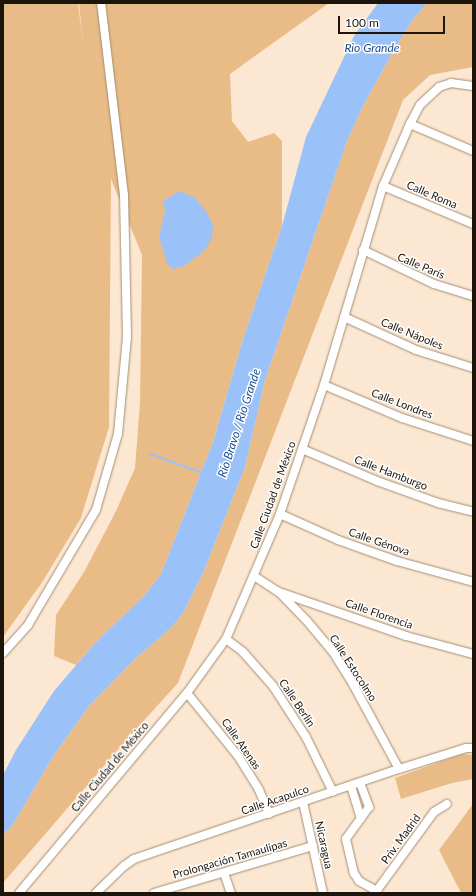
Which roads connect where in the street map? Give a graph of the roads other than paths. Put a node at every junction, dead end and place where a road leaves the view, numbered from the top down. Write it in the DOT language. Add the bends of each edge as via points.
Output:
graph roads {
  1 [pos="101,3"];
  2 [pos="473,86"];
  3 [pos="410,124"];
  4 [pos="473,151"];
  5 [pos="383,186"];
  6 [pos="473,224"];
  7 [pos="363,250"];
  8 [pos="473,296"];
  9 [pos="344,317"];
  10 [pos="473,368"];
  11 [pos="324,385"];
  12 [pos="473,441"];
  13 [pos="302,448"];
  14 [pos="473,512"];
  15 [pos="280,514"];
  16 [pos="254,576"];
  17 [pos="473,582"];
  18 [pos="279,592"];
  19 [pos="226,639"];
  20 [pos="3,653"];
  21 [pos="473,654"];
  22 [pos="187,693"];
  23 [pos="473,748"];
  24 [pos="399,769"];
  25 [pos="360,783"];
  26 [pos="351,786"];
  27 [pos="333,792"];
  28 [pos="303,802"];
  29 [pos="446,804"];
  30 [pos="269,814"];
  31 [pos="361,818"];
  32 [pos="313,846"];
  33 [pos="224,872"];
  34 [pos="26,883"];
  35 [pos="376,892"];
  36 [pos="14,893"];
  37 [pos="19,893"];
  38 [pos="30,893"];
  39 [pos="96,893"];
  40 [pos="154,893"];
  41 [pos="231,893"];
  42 [pos="323,893"];
  1 -- 20 [label="street" via="124,195 127,337 118,434 96,510 28,625"];
  2 -- 3 [label="street, Calle Ciudad de México" via="451,83 439,87 420,105"];
  3 -- 4 [label="street"];
  3 -- 5 [label="street, Calle Ciudad de México"];
  5 -- 6 [label="street, Calle Roma"];
  5 -- 7 [label="street, Calle Ciudad de México"];
  7 -- 8 [label="street, Calle París" via="434,284"];
  7 -- 9 [label="street, Calle Ciudad de México"];
  9 -- 10 [label="street, Calle Nápoles" via="416,350"];
  9 -- 11 [label="street, Calle Ciudad de México"];
  11 -- 12 [label="street, Calle Londres" via="402,418"];
  11 -- 13 [label="street, Calle Ciudad de México"];
  13 -- 14 [label="street, Calle Hamburgo" via="377,481 438,503"];
  13 -- 15 [label="street, Calle Ciudad de México"];
  15 -- 16 [label="street, Calle Ciudad de México"];
  15 -- 17 [label="street, Calle Génova" via="338,540 397,561"];
  16 -- 18 [label="street, Calle Estocolmo"];
  16 -- 19 [label="street, Calle Ciudad de México"];
  18 -- 21 [label="street, Calle Florencia" via="406,636"];
  18 -- 24 [label="street, Calle Estocolmo" via="333,652"];
  19 -- 22 [label="street, Calle Ciudad de México"];
  19 -- 27 [label="street, Calle Berlín" via="243,652 273,686 306,738"];
  22 -- 30 [label="street, Calle Atenas" via="238,756 259,790"];
  22 -- 34 [label="street, Calle Ciudad de México"];
  23 -- 24 [label="street, Calle Acapulco"];
  24 -- 25 [label="street, Calle Acapulco"];
  25 -- 26 [label="street, Calle Acapulco"];
  25 -- 31 [label="street, Priv. Madrid" via="368,807"];
  26 -- 27 [label="street, Calle Acapulco"];
  26 -- 31 [label="street"];
  27 -- 28 [label="street, Calle Acapulco"];
  28 -- 30 [label="street, Calle Acapulco"];
  28 -- 32 [label="street, Nicaragua"];
  29 -- 35 [label="street, Priv. Madrid" via="434,812"];
  30 -- 39 [label="street, Calle Acapulco" via="129,862"];
  31 -- 35 [label="street, Priv. Madrid" via="346,839 354,873 359,881"];
  32 -- 33 [label="street, Prolongación Tamaulipas"];
  32 -- 42 [label="street, Nicaragua"];
  33 -- 40 [label="street, Prolongación Tamaulipas"];
  33 -- 41 [label="street"];
  34 -- 36 [label="street"];
  34 -- 37 [label="street, Calle Ciudad de México"];
  34 -- 38 [label="street"];
}
